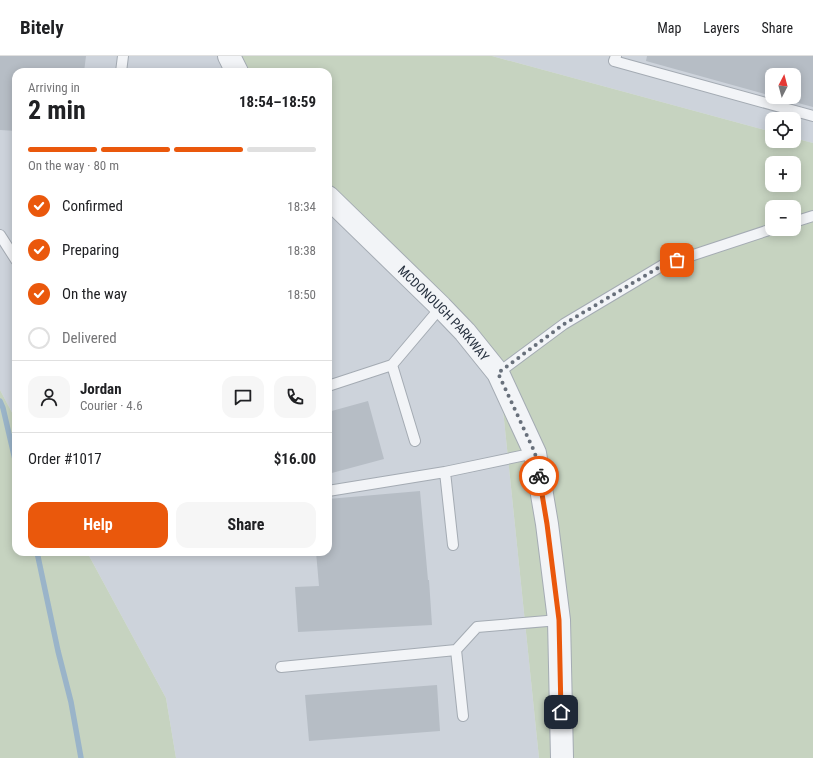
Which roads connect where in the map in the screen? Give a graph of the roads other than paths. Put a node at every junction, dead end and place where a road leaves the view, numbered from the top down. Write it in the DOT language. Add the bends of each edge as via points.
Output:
graph roads {
  1 [pos="123,56"];
  2 [pos="229,56"];
  3 [pos="616,56"];
  4 [pos="122,68"];
  5 [pos="235,68"];
  6 [pos="813,116"];
  7 [pos="332,201"];
  8 [pos="813,216"];
  9 [pos="801,220"];
  10 [pos="765,231"];
  11 [pos="0,235"];
  12 [pos="12,254"];
  13 [pos="441,307"];
  14 [pos="392,366"];
  15 [pos="498,373"];
  16 [pos="332,385"];
  17 [pos="414,441"];
  18 [pos="535,453"];
  19 [pos="445,472"];
  20 [pos="332,490"];
  21 [pos="453,545"];
  22 [pos="559,620"];
  23 [pos="456,650"];
  24 [pos="281,666"];
  25 [pos="463,716"];
  26 [pos="562,758"];
  1 -- 4 [label="lane"];
  2 -- 5 [label="street"];
  3 -- 6 [label="lane" via="614,61"];
  7 -- 13 [label="street, MCDONOUGH PARKWAY"];
  8 -- 9 [label="lane"];
  10 -- 15 [label="lane" via="663,265 564,324"];
  11 -- 12 [label="lane"];
  13 -- 14 [label="lane"];
  13 -- 15 [label="street, MCDONOUGH PARKWAY"];
  14 -- 16 [label="lane"];
  14 -- 17 [label="lane"];
  15 -- 18 [label="street, MCDONOUGH PARKWAY"];
  18 -- 19 [label="lane"];
  18 -- 22 [label="street, MCDONOUGH PARKWAY"];
  19 -- 20 [label="lane"];
  19 -- 21 [label="lane"];
  22 -- 23 [label="lane" via="477,627"];
  22 -- 26 [label="street, MCDONOUGH PARKWAY"];
  23 -- 24 [label="lane"];
  23 -- 25 [label="lane"];
}
